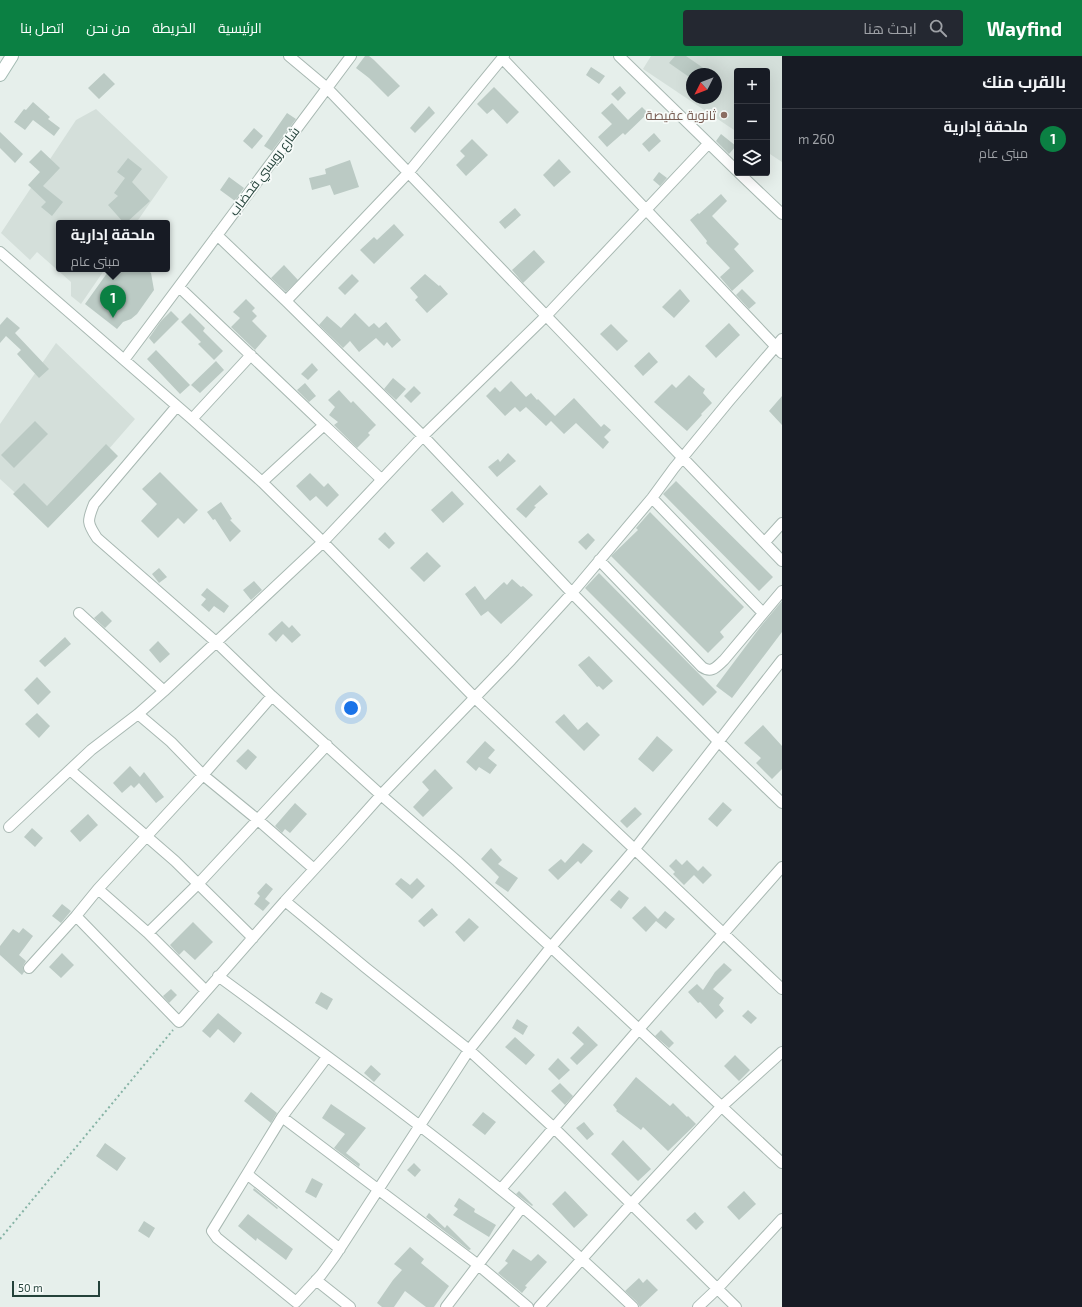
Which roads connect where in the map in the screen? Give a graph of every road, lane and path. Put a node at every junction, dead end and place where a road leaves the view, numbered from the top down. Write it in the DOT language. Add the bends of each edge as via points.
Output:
graph roads {
  1 [pos="12,56"];
  2 [pos="289,56"];
  3 [pos="351,56"];
  4 [pos="503,57"];
  5 [pos="624,58"];
  6 [pos="0,76"];
  7 [pos="326,87"];
  8 [pos="708,144"];
  9 [pos="734,168"];
  10 [pos="408,173"];
  11 [pos="742,176"];
  12 [pos="646,209"];
  13 [pos="782,214"];
  14 [pos="217,235"];
  15 [pos="0,252"];
  16 [pos="179,287"];
  17 [pos="286,301"];
  18 [pos="546,316"];
  19 [pos="780,346"];
  20 [pos="251,355"];
  21 [pos="124,360"];
  22 [pos="177,406"];
  23 [pos="192,419"];
  24 [pos="324,425"];
  25 [pos="423,436"];
  26 [pos="684,458"];
  27 [pos="381,479"];
  28 [pos="262,482"];
  29 [pos="652,498"];
  30 [pos="782,523"];
  31 [pos="323,542"];
  32 [pos="765,542"];
  33 [pos="599,560"];
  34 [pos="782,561"];
  35 [pos="782,591"];
  36 [pos="572,593"];
  37 [pos="79,613"];
  38 [pos="763,614"];
  39 [pos="216,642"];
  40 [pos="782,660"];
  41 [pos="164,691"];
  42 [pos="272,696"];
  43 [pos="474,697"];
  44 [pos="138,714"];
  45 [pos="719,742"];
  46 [pos="327,745"];
  47 [pos="70,770"];
  48 [pos="203,775"];
  49 [pos="381,795"];
  50 [pos="782,803"];
  51 [pos="258,820"];
  52 [pos="9,827"];
  53 [pos="147,837"];
  54 [pos="634,850"];
  55 [pos="782,867"];
  56 [pos="314,869"];
  57 [pos="199,883"];
  58 [pos="98,889"];
  59 [pos="285,901"];
  60 [pos="76,916"];
  61 [pos="148,933"];
  62 [pos="724,933"];
  63 [pos="253,938"];
  64 [pos="551,947"];
  65 [pos="29,968"];
  66 [pos="218,976"];
  67 [pos="782,989"];
  68 [pos="206,990"];
  69 [pos="179,1022"];
  70 [pos="639,1029"];
  71 [pos="469,1050"];
  72 [pos="782,1052"];
  73 [pos="327,1057"];
  74 [pos="721,1107"];
  75 [pos="282,1116"];
  76 [pos="420,1126"];
  77 [pos="554,1128"];
  78 [pos="782,1163"];
  79 [pos="247,1174"];
  80 [pos="501,1189"];
  81 [pos="378,1190"];
  82 [pos="631,1204"];
  83 [pos="522,1207"];
  84 [pos="782,1219"];
  85 [pos="0,1238"];
  86 [pos="340,1249"];
  87 [pos="582,1258"];
  88 [pos="477,1264"];
  89 [pos="316,1280"];
  90 [pos="717,1289"];
  91 [pos="350,1307"];
  92 [pos="446,1307"];
  93 [pos="528,1307"];
  94 [pos="539,1307"];
  95 [pos="633,1307"];
  96 [pos="698,1307"];
  97 [pos="736,1307"];
  1 -- 6 [label="street"];
  2 -- 7 [label="street"];
  3 -- 7 [label="street, شارع رويسي قحضاب"];
  4 -- 10 [label="street"];
  4 -- 12 [label="street"];
  5 -- 8 [label="street"];
  7 -- 10 [label="street"];
  7 -- 14 [label="street, شارع رويسي قحضاب"];
  8 -- 9 [label="street"];
  8 -- 12 [label="street"];
  10 -- 17 [label="street"];
  10 -- 18 [label="street"];
  11 -- 13 [label="street"];
  12 -- 18 [label="street"];
  12 -- 19 [label="street"];
  14 -- 16 [label="street, شارع رويسي قحضاب"];
  14 -- 17 [label="street"];
  15 -- 21 [label="street"];
  16 -- 20 [label="street"];
  16 -- 21 [label="street, شارع رويسي قحضاب"];
  17 -- 25 [label="street"];
  18 -- 25 [label="street"];
  18 -- 26 [label="street"];
  19 -- 26 [label="street" via="729,401"];
  20 -- 23 [label="street"];
  20 -- 24 [label="street"];
  21 -- 22 [label="street"];
  22 -- 23 [label="street"];
  22 -- 39 [label="street" via="94,504 89,516 89,527 97,538"];
  23 -- 28 [label="street"];
  24 -- 27 [label="street"];
  24 -- 28 [label="street"];
  25 -- 27 [label="street"];
  25 -- 36 [label="street"];
  26 -- 29 [label="street"];
  26 -- 32 [label="street"];
  27 -- 31 [label="street"];
  28 -- 31 [label="street"];
  29 -- 33 [label="street"];
  29 -- 38 [label="street"];
  30 -- 32 [label="street"];
  31 -- 39 [label="street"];
  31 -- 43 [label="street"];
  32 -- 34 [label="street"];
  33 -- 36 [label="street"];
  33 -- 38 [label="street" via="706,669 714,669 724,660"];
  35 -- 38 [label="street"];
  36 -- 43 [label="street"];
  36 -- 45 [label="street"];
  37 -- 41 [label="street"];
  39 -- 41 [label="street"];
  39 -- 42 [label="street"];
  40 -- 45 [label="street"];
  41 -- 44 [label="street"];
  42 -- 46 [label="street"];
  42 -- 48 [label="street"];
  43 -- 49 [label="street"];
  43 -- 54 [label="street"];
  44 -- 47 [label="street" via="91,750"];
  44 -- 48 [label="street" via="171,742"];
  45 -- 50 [label="street"];
  45 -- 54 [label="street"];
  46 -- 49 [label="street"];
  46 -- 51 [label="street"];
  47 -- 52 [label="street"];
  47 -- 53 [label="street"];
  48 -- 51 [label="street"];
  48 -- 53 [label="street"];
  49 -- 56 [label="street"];
  49 -- 64 [label="street"];
  51 -- 56 [label="street"];
  51 -- 57 [label="street"];
  53 -- 57 [label="street"];
  53 -- 58 [label="street"];
  54 -- 62 [label="street"];
  54 -- 64 [label="street"];
  55 -- 62 [label="street"];
  56 -- 59 [label="street"];
  57 -- 61 [label="street"];
  57 -- 63 [label="street"];
  58 -- 60 [label="street"];
  58 -- 61 [label="street"];
  59 -- 63 [label="street"];
  59 -- 71 [label="street"];
  60 -- 65 [label="street"];
  60 -- 69 [label="street"];
  61 -- 68 [label="street"];
  62 -- 67 [label="street"];
  62 -- 70 [label="street"];
  63 -- 66 [label="street"];
  64 -- 70 [label="street"];
  64 -- 71 [label="street"];
  66 -- 68 [label="street"];
  66 -- 73 [label="street"];
  68 -- 69 [label="street"];
  69 -- 85 [label="path"];
  70 -- 74 [label="street"];
  70 -- 77 [label="street"];
  71 -- 76 [label="street"];
  71 -- 77 [label="street"];
  72 -- 74 [label="street"];
  73 -- 75 [label="street"];
  73 -- 76 [label="street"];
  74 -- 78 [label="street"];
  74 -- 82 [label="street"];
  75 -- 79 [label="street"];
  75 -- 81 [label="street"];
  76 -- 80 [label="street"];
  76 -- 81 [label="street"];
  77 -- 80 [label="street"];
  77 -- 82 [label="street"];
  79 -- 86 [label="street"];
  79 -- 89 [label="street" via="213,1230 214,1234 296,1302"];
  80 -- 83 [label="street"];
  81 -- 86 [label="street"];
  81 -- 88 [label="street"];
  82 -- 87 [label="street"];
  82 -- 90 [label="street"];
  83 -- 87 [label="street"];
  83 -- 88 [label="street"];
  84 -- 90 [label="street"];
  86 -- 89 [label="street"];
  87 -- 94 [label="street"];
  87 -- 95 [label="street"];
  88 -- 92 [label="street"];
  88 -- 93 [label="street"];
  89 -- 91 [label="street"];
  90 -- 96 [label="street"];
  90 -- 97 [label="street"];
}
